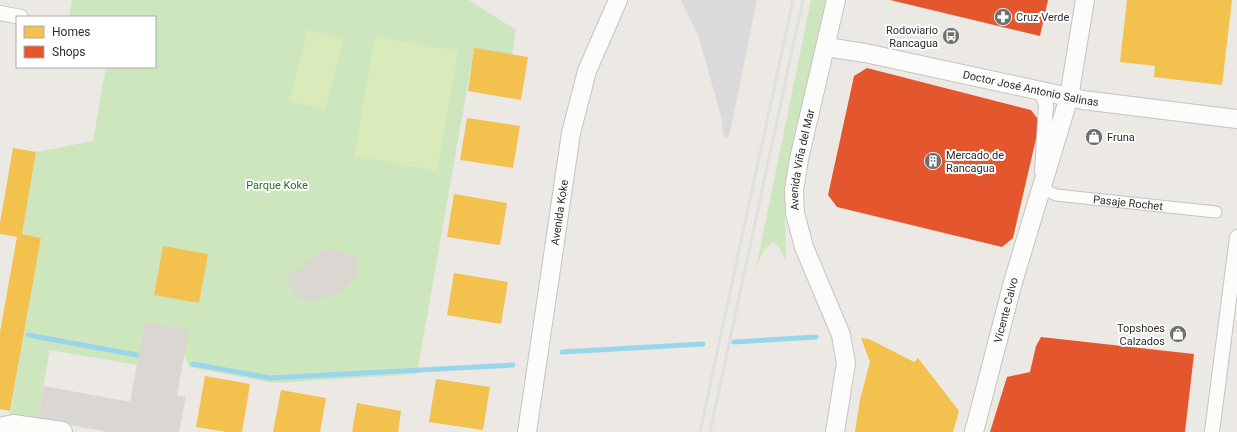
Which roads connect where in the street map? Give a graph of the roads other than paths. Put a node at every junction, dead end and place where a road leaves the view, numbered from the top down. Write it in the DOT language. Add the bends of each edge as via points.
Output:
graph roads {
  1 [pos="618,0"];
  2 [pos="836,0"];
  3 [pos="1086,0"];
  4 [pos="0,13"];
  5 [pos="16,16"];
  6 [pos="826,47"];
  7 [pos="1041,92"];
  8 [pos="1068,98"];
  9 [pos="1237,119"];
  10 [pos="1041,188"];
  11 [pos="1216,212"];
  12 [pos="1237,237"];
  13 [pos="0,428"];
  14 [pos="62,432"];
  15 [pos="527,432"];
  16 [pos="835,432"];
  17 [pos="974,432"];
  18 [pos="1212,432"];
  1 -- 15 [label="street, Avenida Koke" via="587,71 571,134"];
  2 -- 6 [label="street, Avenida Viña del Mar"];
  3 -- 8 [label="street, Vicente Calvo"];
  4 -- 5 [label="street"];
  6 -- 7 [label="street, Doctor José Antonio Salinas" via="865,53"];
  6 -- 16 [label="street, Avenida Viña del Mar" via="798,159 794,190 795,213 802,240 841,335 844,350 846,363"];
  7 -- 8 [label="street, Doctor José Antonio Salinas"];
  7 -- 10 [label="street, Vicente Calvo" via="1046,105"];
  8 -- 9 [label="street, Doctor José Antonio Salinas"];
  8 -- 10 [label="street, Vicente Calvo"];
  10 -- 11 [label="street, Pasaje Rochet" via="1056,195"];
  10 -- 17 [label="street, Vicente Calvo" via="1013,282"];
  12 -- 18 [label="street"];
  13 -- 14 [label="main road" via="13,425"];
}
